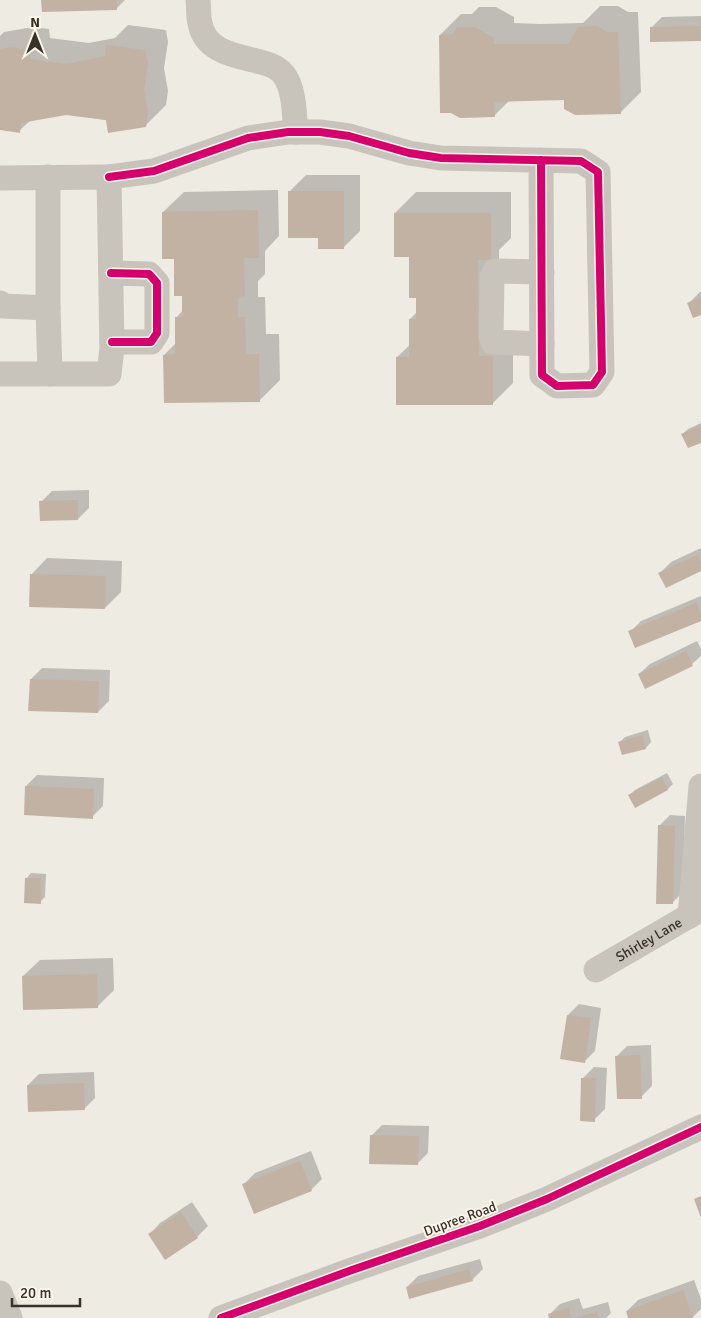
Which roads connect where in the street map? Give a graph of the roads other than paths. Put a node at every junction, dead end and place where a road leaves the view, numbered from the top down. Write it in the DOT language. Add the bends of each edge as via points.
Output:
graph roads {
  1 [pos="198,0"];
  2 [pos="296,132"];
  3 [pos="541,160"];
  4 [pos="48,177"];
  5 [pos="110,177"];
  6 [pos="0,178"];
  7 [pos="542,272"];
  8 [pos="111,273"];
  9 [pos="0,303"];
  10 [pos="48,308"];
  11 [pos="112,342"];
  12 [pos="542,344"];
  13 [pos="0,374"];
  14 [pos="50,374"];
  15 [pos="701,786"];
  16 [pos="696,913"];
  17 [pos="596,970"];
  18 [pos="701,1128"];
  19 [pos="0,1294"];
  20 [pos="10,1318"];
  21 [pos="221,1318"];
  1 -- 2 [label="street" via="200,24 212,45 224,53 270,64 284,75 291,91"];
  2 -- 3 [label="street" via="349,136 409,153 441,158"];
  2 -- 5 [label="street" via="248,138 154,171"];
  3 -- 7 [label="street"];
  3 -- 12 [label="street" via="580,161 598,172 602,372 593,385 557,386 542,375"];
  4 -- 5 [label="street"];
  4 -- 6 [label="street"];
  4 -- 10 [label="street"];
  5 -- 8 [label="street"];
  7 -- 12 [label="street"];
  7 -- 12 [label="street" via="495,271 492,277 491,336 493,342"];
  8 -- 11 [label="street"];
  8 -- 11 [label="street" via="149,274 157,282 157,333 151,342"];
  9 -- 10 [label="street" via="3,306"];
  10 -- 14 [label="street"];
  11 -- 14 [label="street" via="110,374"];
  13 -- 14 [label="street"];
  15 -- 16 [label="street"];
  16 -- 17 [label="street, Shirley Lane"];
  18 -- 21 [label="street, Dupree Road" via="480,1226"];
  19 -- 20 [label="street"];
}
